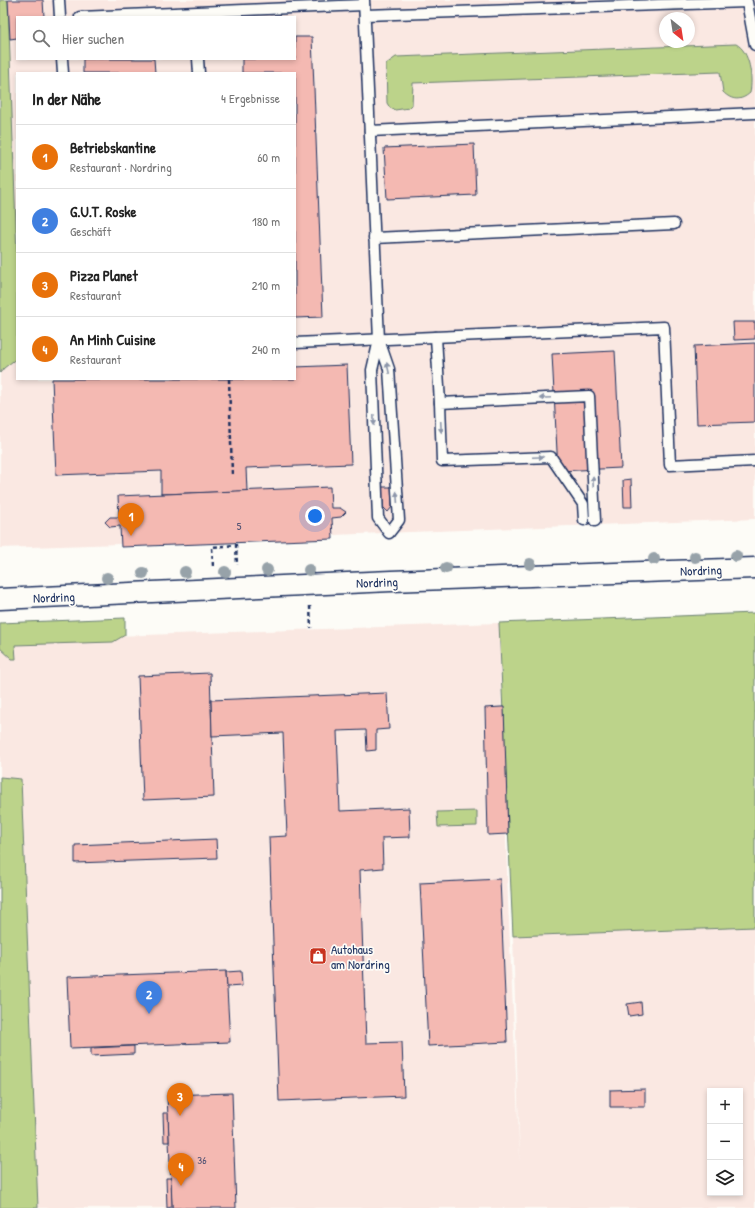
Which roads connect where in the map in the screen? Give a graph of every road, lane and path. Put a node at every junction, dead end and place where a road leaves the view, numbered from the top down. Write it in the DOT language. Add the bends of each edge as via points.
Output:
graph roads {
  1 [pos="59,0"];
  2 [pos="747,1"];
  3 [pos="364,7"];
  4 [pos="196,14"];
  5 [pos="60,16"];
  6 [pos="119,16"];
  7 [pos="755,45"];
  8 [pos="62,60"];
  9 [pos="198,60"];
  10 [pos="63,72"];
  11 [pos="198,72"];
  12 [pos="755,113"];
  13 [pos="370,131"];
  14 [pos="674,224"];
  15 [pos="374,238"];
  16 [pos="436,337"];
  17 [pos="379,340"];
  18 [pos="296,343"];
  19 [pos="229,380"];
  20 [pos="440,403"];
  21 [pos="755,461"];
  22 [pos="232,474"];
  23 [pos="584,520"];
  24 [pos="595,521"];
  25 [pos="237,565"];
  26 [pos="213,566"];
  27 [pos="755,568"];
  28 [pos="0,599"];
  29 [pos="310,606"];
  30 [pos="311,628"];
  1 -- 5 [label="lane"];
  2 -- 3 [label="lane"];
  2 -- 7 [label="lane"];
  3 -- 4 [label="lane"];
  3 -- 13 [label="lane"];
  4 -- 6 [label="lane"];
  8 -- 10 [label="lane"];
  9 -- 11 [label="lane"];
  12 -- 13 [label="lane"];
  13 -- 15 [label="lane"];
  14 -- 15 [label="lane"];
  15 -- 17 [label="lane"];
  16 -- 17 [label="lane"];
  16 -- 20 [label="lane"];
  16 -- 21 [label="lane" via="664,327 670,465"];
  17 -- 17 [label="lane, one-way" via="372,370 378,518 389,533 399,520 389,369"];
  17 -- 18 [label="lane"];
  19 -- 22 [label="path"];
  20 -- 23 [label="lane, one-way" via="442,461 551,457 583,504"];
  24 -- 20 [label="lane, one-way" via="589,396"];
  25 -- 26 [label="path" via="236,545 212,547"];
  27 -- 28 [label="street, Nordring"];
  29 -- 30 [label="path"];
}
